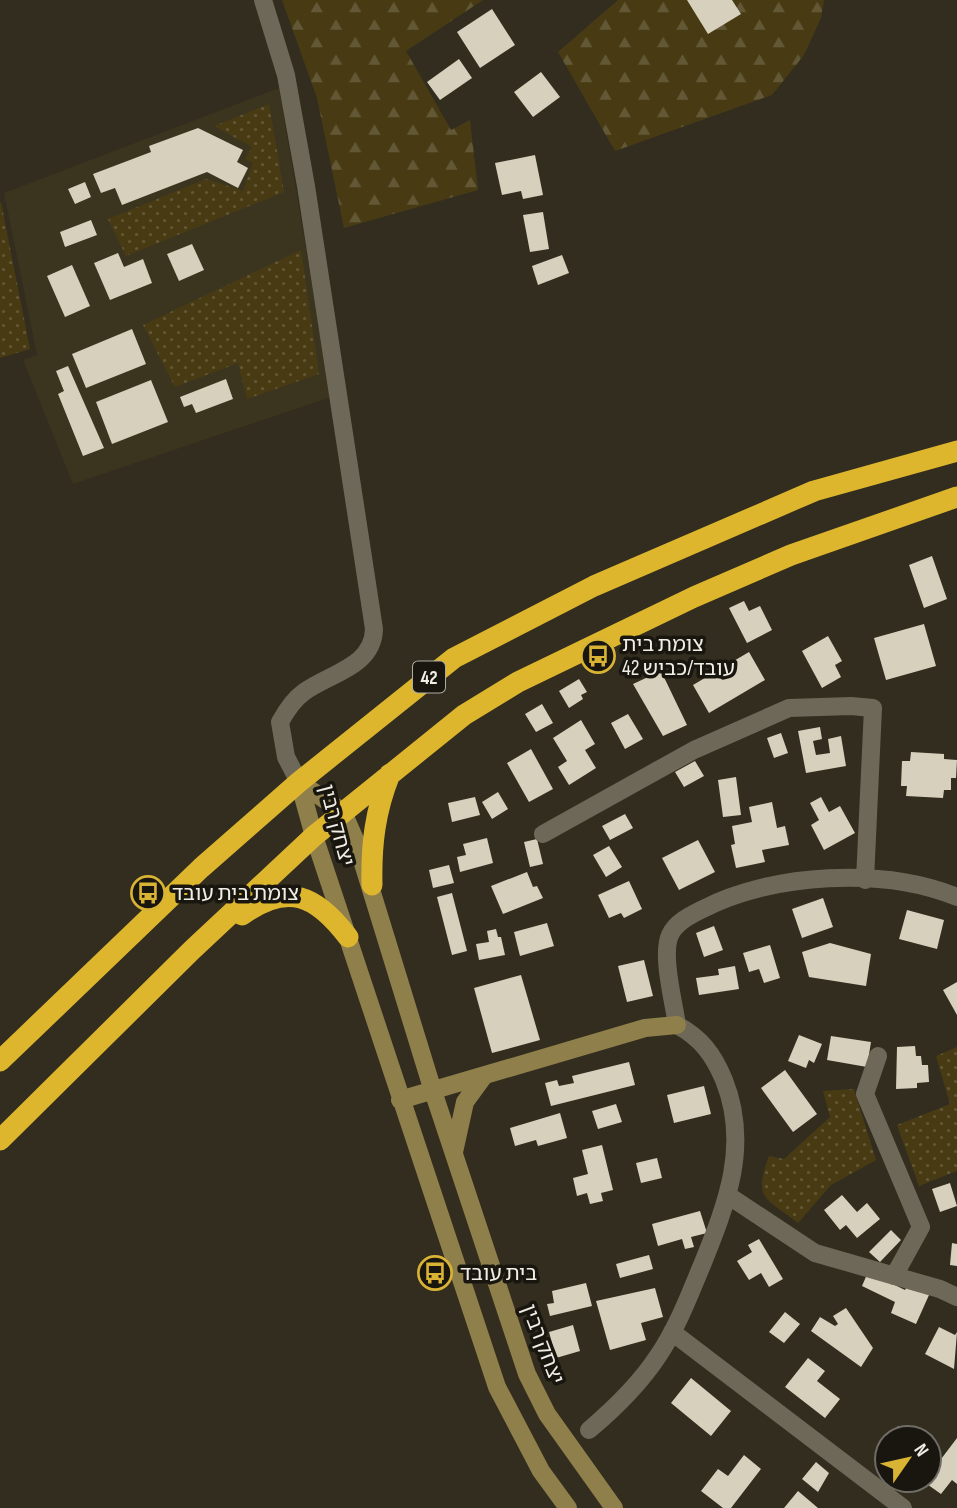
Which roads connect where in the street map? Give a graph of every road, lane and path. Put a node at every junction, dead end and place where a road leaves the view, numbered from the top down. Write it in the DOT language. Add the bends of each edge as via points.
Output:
graph roads {
  1 [pos="263,0"];
  2 [pos="957,451"];
  3 [pos="957,497"];
  4 [pos="391,773"];
  5 [pos="299,782"];
  6 [pos="343,812"];
  7 [pos="543,834"];
  8 [pos="314,836"];
  9 [pos="865,880"];
  10 [pos="372,885"];
  11 [pos="957,897"];
  12 [pos="348,937"];
  13 [pos="192,950"];
  14 [pos="677,1025"];
  15 [pos="878,1056"];
  16 [pos="0,1061"];
  17 [pos="484,1076"];
  18 [pos="433,1091"];
  19 [pos="400,1100"];
  20 [pos="0,1140"];
  21 [pos="454,1155"];
  22 [pos="729,1196"];
  23 [pos="894,1276"];
  24 [pos="957,1297"];
  25 [pos="672,1332"];
  26 [pos="589,1430"];
  27 [pos="568,1508"];
  28 [pos="614,1508"];
  29 [pos="903,1508"];
  1 -- 5 [label="street" via="286,75 306,186 374,629 374,643 363,658 303,692 280,722 286,757"];
  2 -- 5 [label="highway, 42" via="814,491 594,586 494,636 454,658"];
  3 -- 4 [label="highway, 42" via="791,555 518,682 464,715"];
  4 -- 6 [label="highway, 42"];
  4 -- 10 [label="highway" via="376,817"];
  5 -- 6 [label="main road, יצחק רבין"];
  5 -- 8 [label="main road, יצחק רבין"];
  5 -- 16 [label="highway, 42" via="191,877"];
  6 -- 8 [label="highway, 42"];
  6 -- 10 [label="main road, יצחק רבין"];
  7 -- 9 [label="street" via="694,750 789,708 873,708"];
  8 -- 12 [label="main road, יצחק רבין"];
  8 -- 13 [label="highway, 42"];
  9 -- 11 [label="street"];
  9 -- 14 [label="street" via="815,879 764,887 715,903 682,921 667,946"];
  10 -- 18 [label="main road, יצחק רבין"];
  12 -- 13 [label="highway" via="324,908 296,895 279,896 258,903"];
  12 -- 19 [label="main road, יצחק רבין"];
  13 -- 20 [label="highway, 42"];
  14 -- 17 [label="main road" via="645,1028"];
  14 -- 22 [label="street" via="710,1051 727,1088 737,1139"];
  15 -- 23 [label="street" via="865,1094 921,1227"];
  17 -- 18 [label="main road"];
  17 -- 21 [label="main road" via="466,1102"];
  18 -- 19 [label="main road"];
  18 -- 21 [label="main road, יצחק רבין"];
  19 -- 27 [label="main road, יצחק רבין" via="497,1387 541,1472"];
  21 -- 28 [label="main road, יצחק רבין" via="527,1374 547,1414"];
  22 -- 23 [label="street" via="815,1254"];
  22 -- 25 [label="street"];
  23 -- 24 [label="street"];
  25 -- 26 [label="street" via="637,1384"];
  25 -- 29 [label="street"];
}
